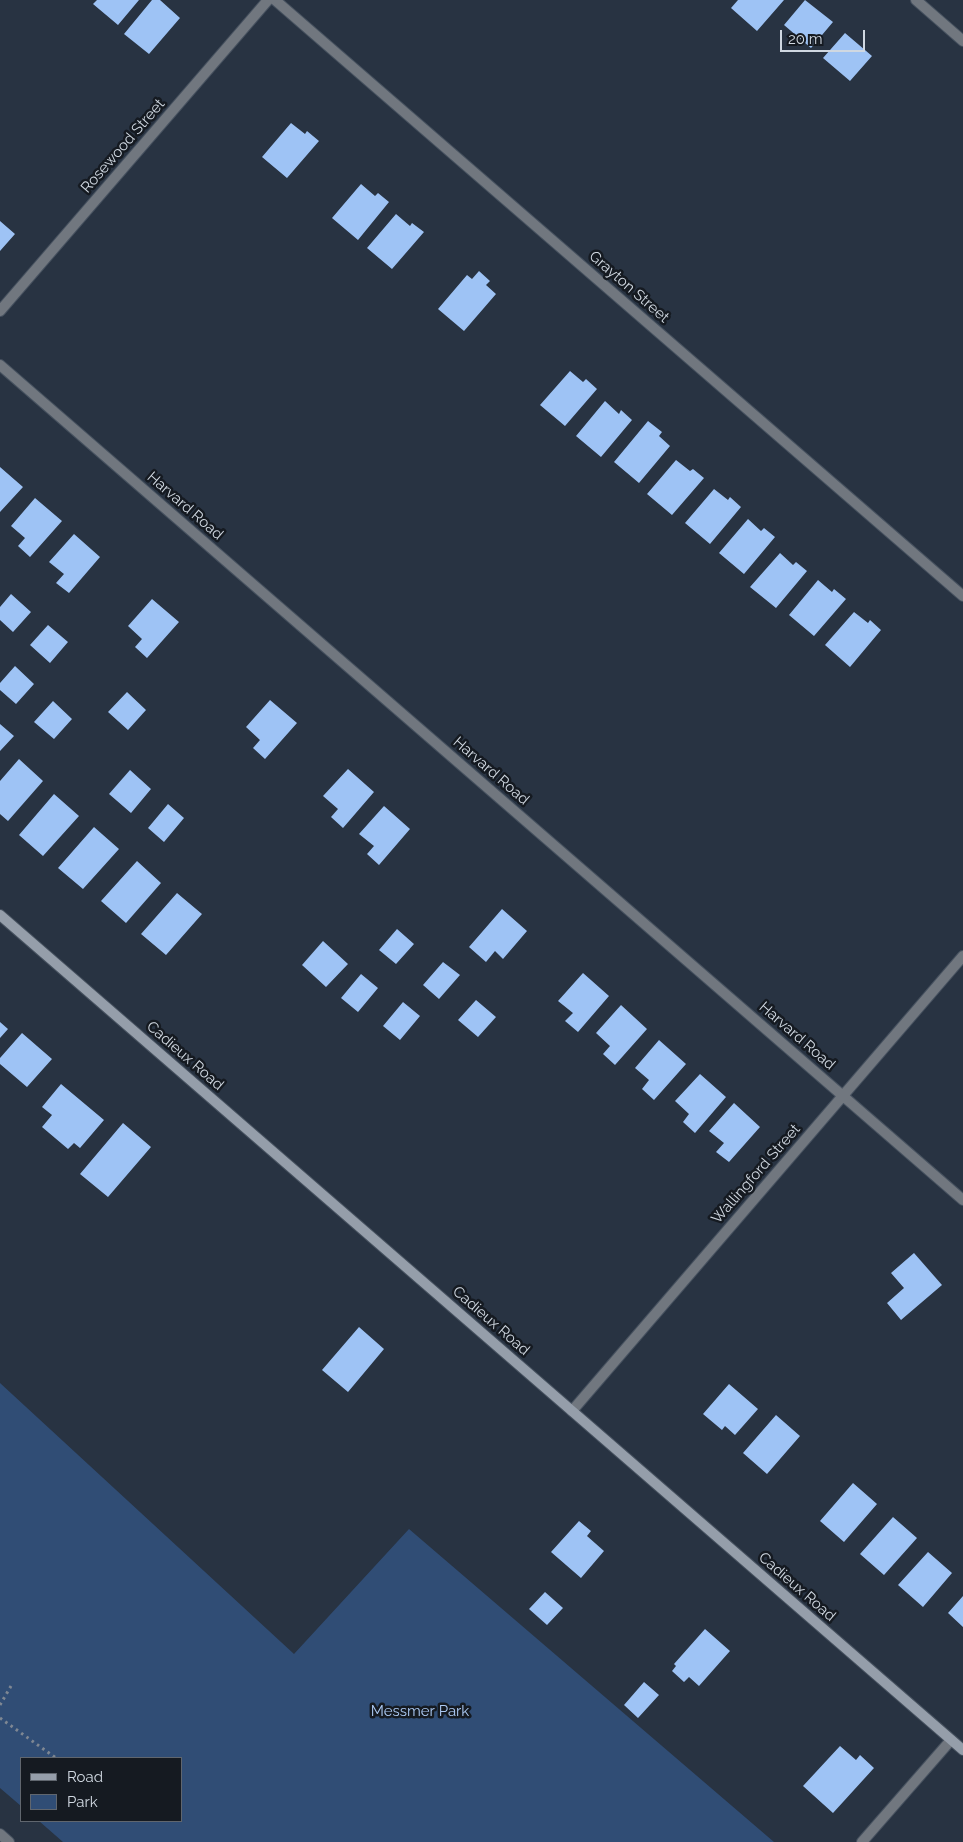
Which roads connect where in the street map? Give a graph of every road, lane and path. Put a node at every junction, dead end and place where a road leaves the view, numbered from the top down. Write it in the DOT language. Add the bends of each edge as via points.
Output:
graph roads {
  1 [pos="268,0"];
  2 [pos="275,0"];
  3 [pos="916,0"];
  4 [pos="963,41"];
  5 [pos="0,311"];
  6 [pos="0,365"];
  7 [pos="963,596"];
  8 [pos="0,915"];
  9 [pos="963,956"];
  10 [pos="843,1096"];
  11 [pos="963,1200"];
  12 [pos="572,1412"];
  13 [pos="11,1686"];
  14 [pos="0,1705"];
  15 [pos="0,1718"];
  16 [pos="951,1740"];
  17 [pos="963,1750"];
  18 [pos="55,1757"];
  19 [pos="0,1834"];
  20 [pos="9,1842"];
  21 [pos="862,1842"];
  1 -- 5 [label="street, Rosewood Street"];
  2 -- 7 [label="street, Grayton Street"];
  3 -- 4 [label="street"];
  6 -- 10 [label="street, Harvard Road"];
  8 -- 12 [label="street, Cadieux Road"];
  9 -- 10 [label="street, Wallingford Street"];
  10 -- 11 [label="street, Harvard Road"];
  10 -- 12 [label="street, Wallingford Street"];
  12 -- 16 [label="street, Cadieux Road"];
  13 -- 14 [label="path"];
  15 -- 18 [label="path"];
  16 -- 17 [label="street, Cadieux Road"];
  16 -- 21 [label="street"];
  19 -- 20 [label="street"];
}
